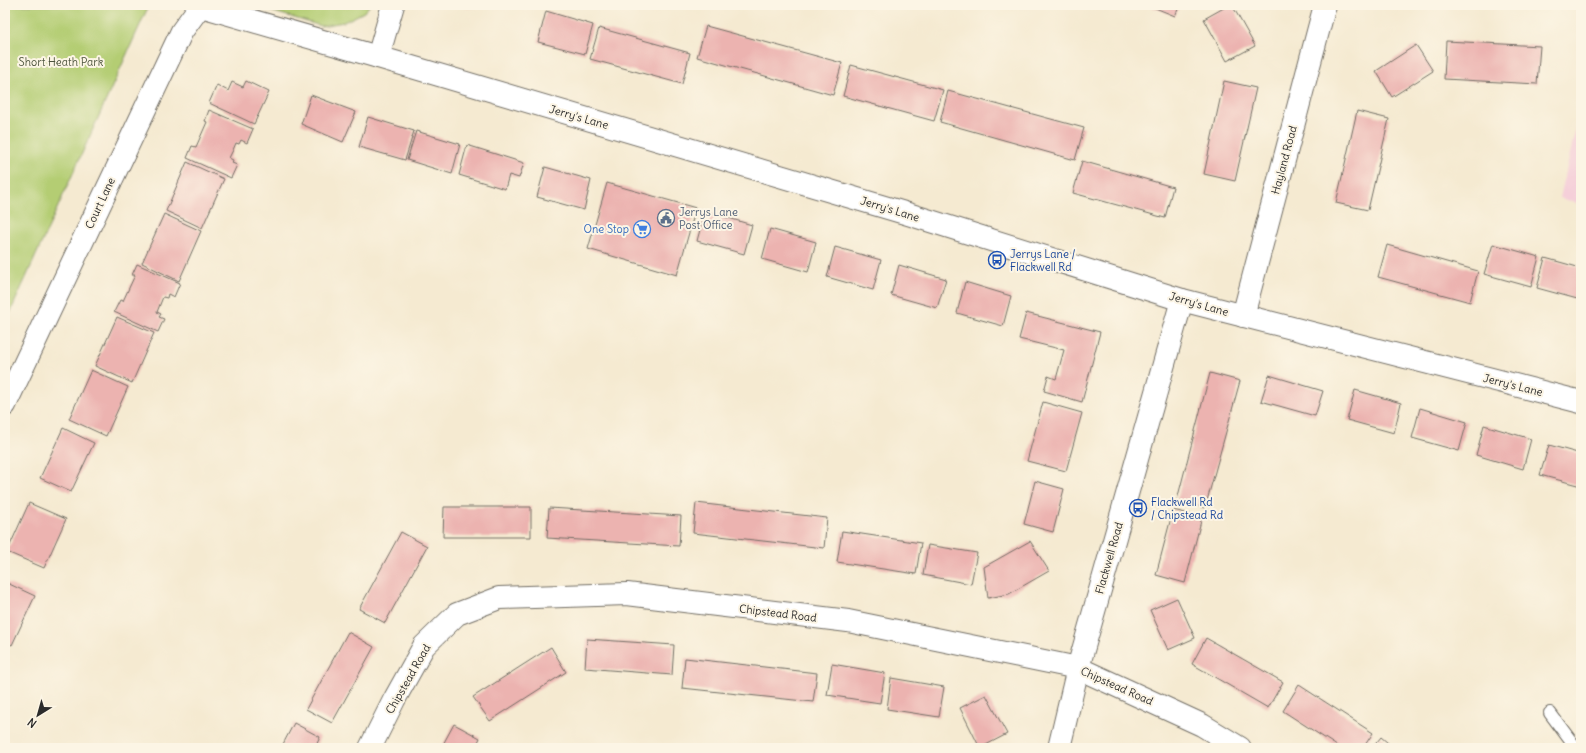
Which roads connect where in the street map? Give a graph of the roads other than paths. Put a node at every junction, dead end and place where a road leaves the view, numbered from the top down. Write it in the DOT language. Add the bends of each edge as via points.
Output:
graph roads {
  1 [pos="393,5"];
  2 [pos="1325,5"];
  3 [pos="201,6"];
  4 [pos="378,57"];
  5 [pos="1182,300"];
  6 [pos="1243,316"];
  7 [pos="1581,402"];
  8 [pos="5,405"];
  9 [pos="1078,668"];
  10 [pos="1550,713"];
  11 [pos="370,748"];
  12 [pos="1059,748"];
  13 [pos="1240,748"];
  14 [pos="1576,748"];
  1 -- 4 [label="street"];
  2 -- 6 [label="street, Hayland Road"];
  3 -- 4 [label="street, Jerry's Lane"];
  3 -- 8 [label="street, Court Lane" via="182,31"];
  4 -- 5 [label="street, Jerry's Lane" via="908,214"];
  5 -- 6 [label="street, Jerry's Lane"];
  5 -- 9 [label="street, Flackwell Road"];
  6 -- 7 [label="street, Jerry's Lane"];
  9 -- 11 [label="street, Chipstead Road" via="848,621 628,594 499,598 457,614 424,646"];
  9 -- 12 [label="street, Flackwell Road"];
  9 -- 13 [label="street, Chipstead Road" via="1202,725"];
  10 -- 14 [label="lane"];
}
